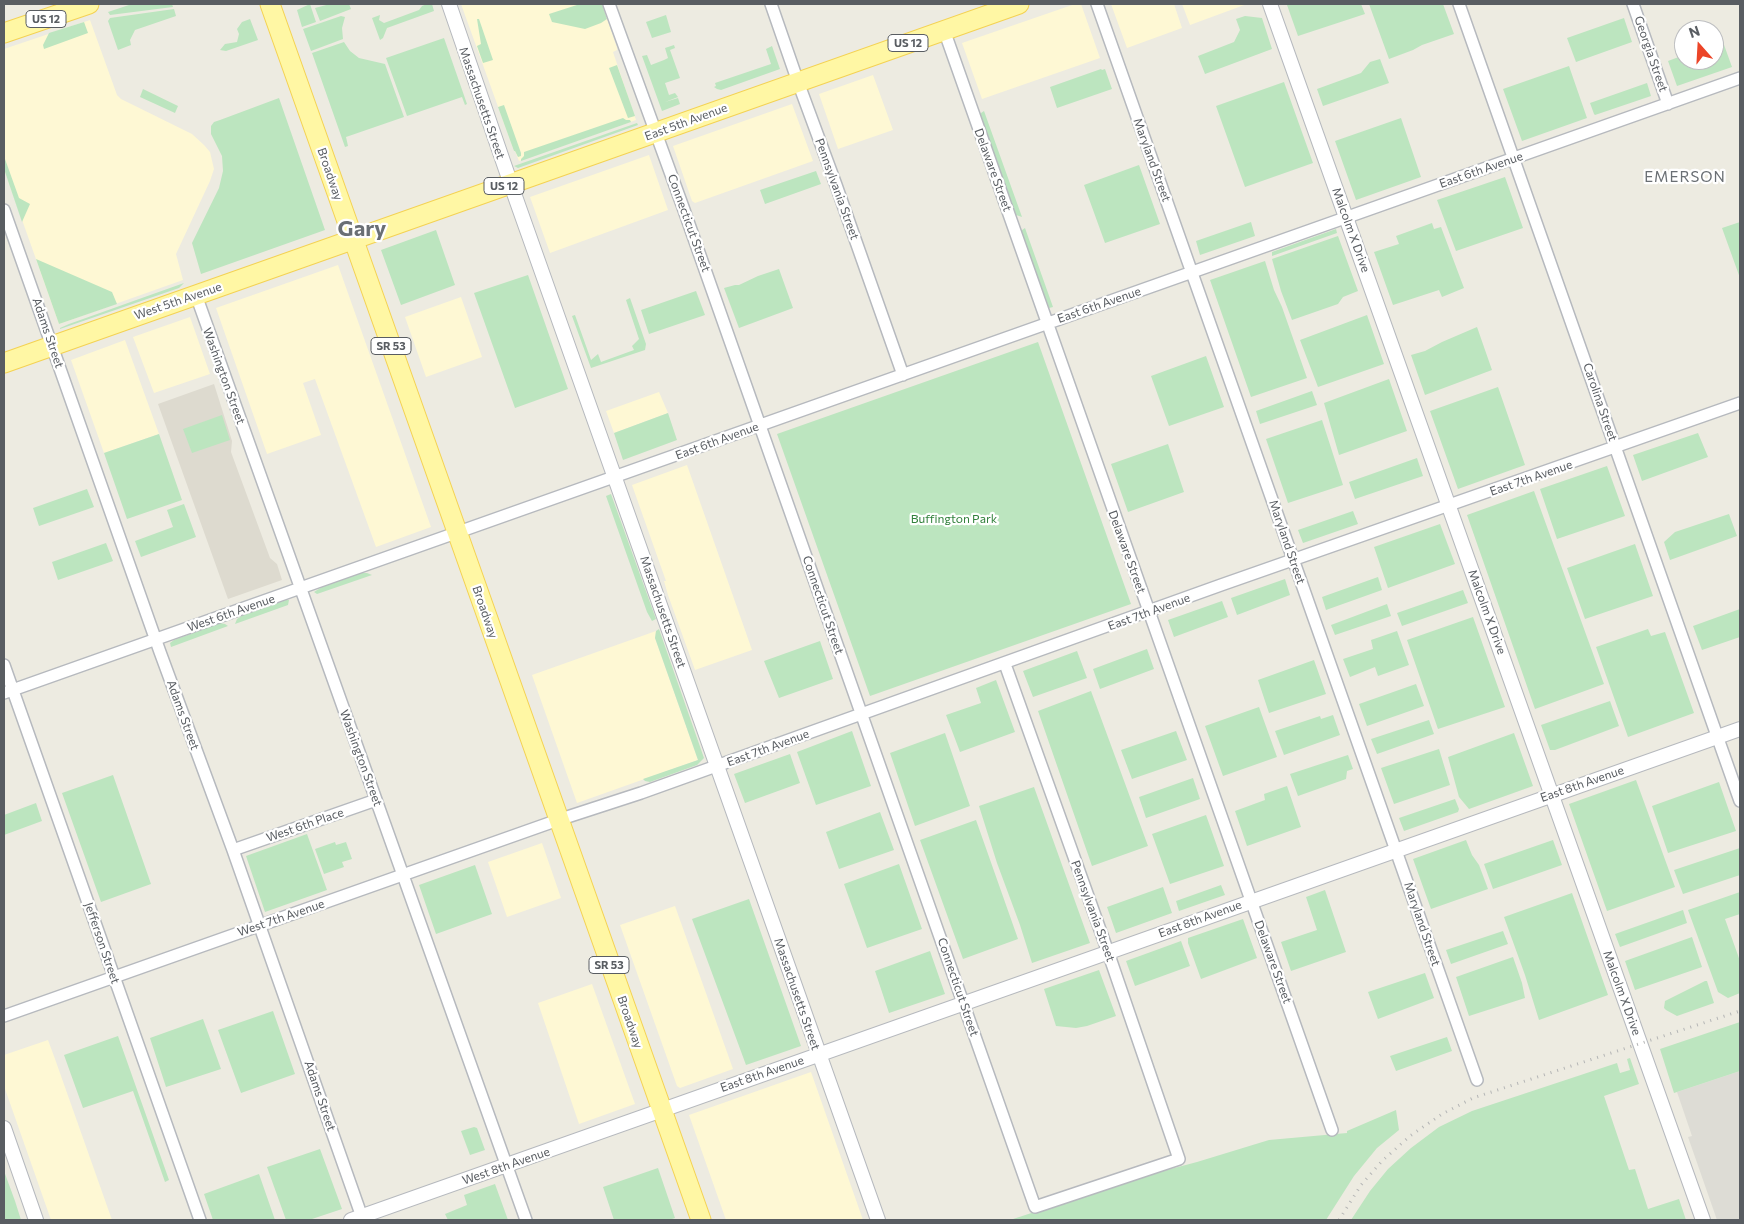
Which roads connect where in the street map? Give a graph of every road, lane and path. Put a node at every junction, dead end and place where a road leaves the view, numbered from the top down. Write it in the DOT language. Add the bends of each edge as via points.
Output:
graph roads {
  1 [pos="89,4"];
  2 [pos="270,4"];
  3 [pos="449,4"];
  4 [pos="609,4"];
  5 [pos="771,4"];
  6 [pos="1020,4"];
  7 [pos="1097,4"];
  8 [pos="1270,4"];
  9 [pos="1459,4"];
  10 [pos="1633,4"];
  11 [pos="944,30"];
  12 [pos="4,34"];
  13 [pos="1740,78"];
  14 [pos="798,82"];
  15 [pos="1668,104"];
  16 [pos="656,133"];
  17 [pos="1513,159"];
  18 [pos="510,183"];
  19 [pos="4,210"];
  20 [pos="1346,218"];
  21 [pos="353,239"];
  22 [pos="1193,272"];
  23 [pos="196,295"];
  24 [pos="1046,324"];
  25 [pos="52,346"];
  26 [pos="4,363"];
  27 [pos="903,375"];
  28 [pos="1740,403"];
  29 [pos="759,426"];
  30 [pos="1615,448"];
  31 [pos="615,477"];
  32 [pos="1449,506"];
  33 [pos="457,532"];
  34 [pos="1294,561"];
  35 [pos="300,588"];
  36 [pos="1149,612"];
  37 [pos="156,639"];
  38 [pos="1005,664"];
  39 [pos="4,665"];
  40 [pos="8,691"];
  41 [pos="861,715"];
  42 [pos="1740,729"];
  43 [pos="1718,736"];
  44 [pos="717,766"];
  45 [pos="1552,795"];
  46 [pos="376,800"];
  47 [pos="1740,801"];
  48 [pos="558,820"];
  49 [pos="233,850"];
  50 [pos="1396,850"];
  51 [pos="403,875"];
  52 [pos="1252,901"];
  53 [pos="260,925"];
  54 [pos="1108,952"];
  55 [pos="114,977"];
  56 [pos="963,1003"];
  57 [pos="4,1016"];
  58 [pos="818,1054"];
  59 [pos="1477,1080"];
  60 [pos="660,1110"];
  61 [pos="4,1128"];
  62 [pos="1332,1130"];
  63 [pos="507,1166"];
  64 [pos="1035,1208"];
  65 [pos="359,1219"];
  66 [pos="36,1220"];
  67 [pos="200,1220"];
  68 [pos="526,1220"];
  69 [pos="701,1220"];
  70 [pos="878,1220"];
  71 [pos="1703,1220"];
  1 -- 12 [label="main road, US 12"];
  2 -- 21 [label="main road, Broadway / SR 53"];
  3 -- 18 [label="street, Massachusetts Street"];
  4 -- 16 [label="street, Connecticut Street"];
  5 -- 14 [label="street, Pennsylvania Street"];
  6 -- 11 [label="main road, East 5th Avenue / US 12"];
  7 -- 22 [label="street, Maryland Street"];
  8 -- 20 [label="street, Malcolm X Drive"];
  9 -- 17 [label="street, Carolina Street"];
  10 -- 15 [label="street, Georgia Street"];
  11 -- 14 [label="main road, East 5th Avenue / US 12"];
  11 -- 24 [label="street, Delaware Street"];
  13 -- 15 [label="street, East 6th Avenue"];
  14 -- 16 [label="main road, East 5th Avenue / US 12"];
  14 -- 27 [label="street, Pennsylvania Street"];
  15 -- 17 [label="street, East 6th Avenue"];
  16 -- 18 [label="main road, East 5th Avenue / US 12"];
  16 -- 29 [label="street, Connecticut Street"];
  17 -- 20 [label="street, East 6th Avenue"];
  17 -- 30 [label="street, Carolina Street"];
  18 -- 21 [label="main road, East 5th Avenue / US 12"];
  18 -- 31 [label="street, Massachusetts Street"];
  19 -- 25 [label="street, Adams Street"];
  20 -- 22 [label="street, East 6th Avenue"];
  20 -- 32 [label="street, Malcolm X Drive"];
  21 -- 23 [label="main road, West 5th Avenue / US 12"];
  21 -- 33 [label="main road, Broadway / SR 53"];
  22 -- 24 [label="street, East 6th Avenue"];
  22 -- 34 [label="street, Maryland Street"];
  23 -- 25 [label="main road, West 5th Avenue / US 12"];
  23 -- 35 [label="street, Washington Street"];
  24 -- 27 [label="street, East 6th Avenue"];
  24 -- 36 [label="street, Delaware Street"];
  25 -- 26 [label="main road, West 5th Avenue / US 12"];
  25 -- 37 [label="street, Adams Street"];
  27 -- 29 [label="street, East 6th Avenue"];
  28 -- 30 [label="street, East 7th Avenue"];
  29 -- 31 [label="street, East 6th Avenue"];
  29 -- 41 [label="street, Connecticut Street"];
  30 -- 32 [label="street, East 7th Avenue"];
  30 -- 43 [label="street, Carolina Street"];
  31 -- 33 [label="street, East 6th Avenue"];
  31 -- 44 [label="street, Massachusetts Street"];
  32 -- 34 [label="street, East 7th Avenue"];
  32 -- 45 [label="street, Malcolm X Drive"];
  33 -- 35 [label="street, West 6th Avenue"];
  33 -- 48 [label="main road, Broadway / SR 53"];
  34 -- 36 [label="street, East 7th Avenue"];
  34 -- 50 [label="street, Maryland Street"];
  35 -- 37 [label="street, West 6th Avenue"];
  35 -- 46 [label="street, Washington Street"];
  36 -- 38 [label="street, East 7th Avenue"];
  36 -- 52 [label="street, Delaware Street"];
  37 -- 40 [label="street, West 6th Avenue"];
  37 -- 49 [label="street, Adams Street"];
  38 -- 41 [label="street, East 7th Avenue"];
  38 -- 54 [label="street, Pennsylvania Street"];
  39 -- 40 [label="street, Jefferson Street"];
  40 -- 55 [label="street, Jefferson Street"];
  41 -- 44 [label="street, East 7th Avenue"];
  41 -- 56 [label="street, Connecticut Street"];
  42 -- 43 [label="street, East 8th Avenue"];
  43 -- 45 [label="street, East 8th Avenue"];
  43 -- 47 [label="street, Carolina Street"];
  44 -- 48 [label="street, East 7th Avenue"];
  44 -- 58 [label="street, Massachusetts Street"];
  45 -- 50 [label="street, East 8th Avenue"];
  45 -- 71 [label="street, Malcolm X Drive"];
  46 -- 49 [label="street, West 6th Place"];
  46 -- 51 [label="street, Washington Street"];
  48 -- 51 [label="street, West 7th Avenue"];
  48 -- 60 [label="main road, Broadway / SR 53"];
  49 -- 53 [label="street, Adams Street"];
  50 -- 52 [label="street, East 8th Avenue"];
  50 -- 59 [label="street, Maryland Street"];
  51 -- 53 [label="street, West 7th Avenue"];
  51 -- 63 [label="street, Washington Street"];
  52 -- 54 [label="street, East 8th Avenue"];
  52 -- 62 [label="street, Delaware Street"];
  53 -- 55 [label="street, West 7th Avenue"];
  53 -- 65 [label="street, Adams Street"];
  54 -- 56 [label="street, East 8th Avenue"];
  54 -- 64 [label="street, Pennsylvania Street" via="1179,1158"];
  55 -- 57 [label="street, West 7th Avenue"];
  55 -- 67 [label="street, Jefferson Street"];
  56 -- 58 [label="street, East 8th Avenue"];
  56 -- 64 [label="street, Connecticut Street"];
  58 -- 60 [label="street, East 8th Avenue"];
  58 -- 70 [label="street, Massachusetts Street"];
  60 -- 63 [label="street, West 8th Avenue"];
  60 -- 69 [label="main road, Broadway / SR 53"];
  61 -- 66 [label="street"];
  63 -- 65 [label="street, West 8th Avenue"];
  63 -- 68 [label="street, Washington Street"];
}
